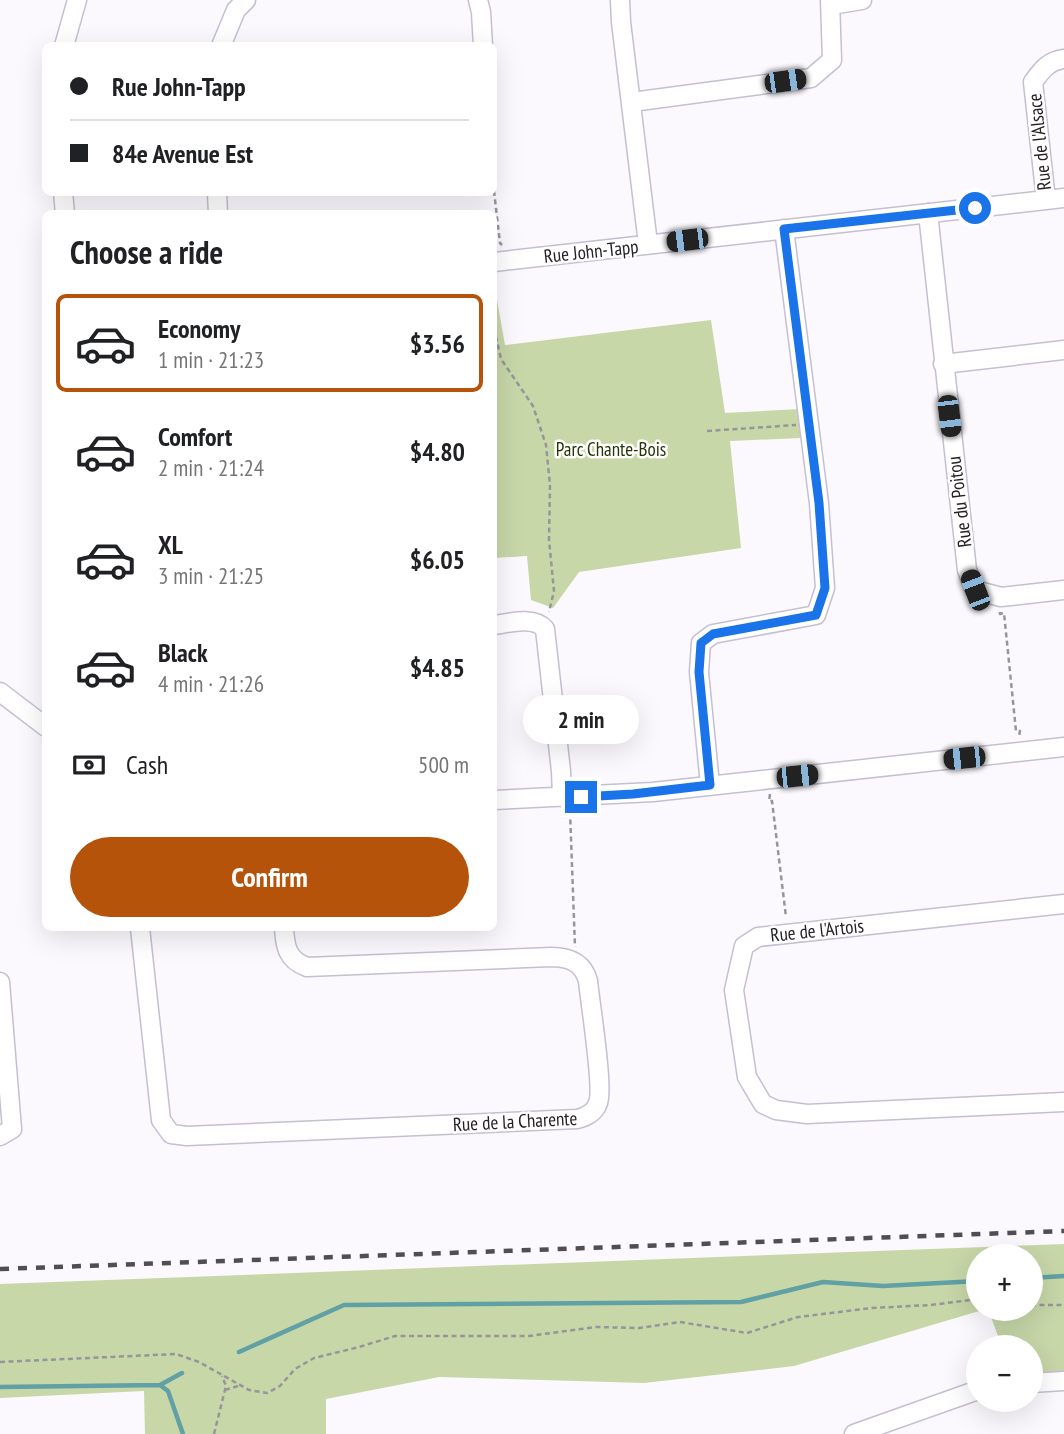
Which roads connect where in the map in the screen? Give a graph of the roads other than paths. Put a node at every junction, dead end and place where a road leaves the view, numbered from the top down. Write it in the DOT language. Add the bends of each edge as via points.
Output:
graph roads {
  1 [pos="76,0"];
  2 [pos="246,0"];
  3 [pos="478,0"];
  4 [pos="620,0"];
  5 [pos="862,0"];
  6 [pos="830,2"];
  7 [pos="65,42"];
  8 [pos="224,42"];
  9 [pos="483,42"];
  10 [pos="1064,59"];
  11 [pos="632,102"];
  12 [pos="1055,199"];
  13 [pos="928,212"];
  14 [pos="784,229"];
  15 [pos="648,244"];
  16 [pos="498,257"];
  17 [pos="1064,350"];
  18 [pos="943,364"];
  19 [pos="1064,590"];
  20 [pos="497,625"];
  21 [pos="0,692"];
  22 [pos="42,724"];
  23 [pos="1064,747"];
  24 [pos="710,785"];
  25 [pos="497,800"];
  26 [pos="566,803"];
  27 [pos="1064,904"];
  28 [pos="140,931"];
  29 [pos="284,931"];
  30 [pos="0,987"];
  31 [pos="1064,1102"];
  32 [pos="6,1132"];
  33 [pos="1064,1381"];
  34 [pos="1043,1382"];
  35 [pos="966,1394"];
  36 [pos="854,1434"];
  1 -- 7 [label="street"];
  2 -- 8 [label="street" via="236,10"];
  3 -- 9 [label="street"];
  4 -- 11 [label="street"];
  5 -- 6 [label="street"];
  6 -- 11 [label="street" via="832,60 811,78"];
  10 -- 12 [label="street, Rue de l'Alsace" via="1045,66 1033,82"];
  11 -- 15 [label="street"];
  12 -- 13 [label="street, Rue John-Tapp"];
  13 -- 14 [label="street, Rue John-Tapp"];
  13 -- 18 [label="street, Rue du Poitou"];
  14 -- 15 [label="street, Rue John-Tapp"];
  14 -- 24 [label="street" via="810,424 825,588 816,615 713,634 701,643 699,672"];
  15 -- 16 [label="street, Rue John-Tapp"];
  17 -- 18 [label="street"];
  18 -- 19 [label="street, Rue du Poitou" via="967,570 975,590 1001,597"];
  20 -- 26 [label="street" via="534,622 545,629"];
  21 -- 22 [label="street"];
  23 -- 24 [label="street"];
  24 -- 26 [label="street"];
  25 -- 26 [label="street"];
  27 -- 31 [label="street, Rue de l'Artois" via="758,937 744,946 734,990 747,1077 763,1104 776,1110 807,1114"];
  28 -- 29 [label="street, Rue de la Charente" via="161,1119 171,1134 577,1119 597,1106 599,1085 587,981 584,970 572,959 307,967 288,954"];
  30 -- 32 [label="street"];
  33 -- 34 [label="street"];
  35 -- 36 [label="street"];
}
